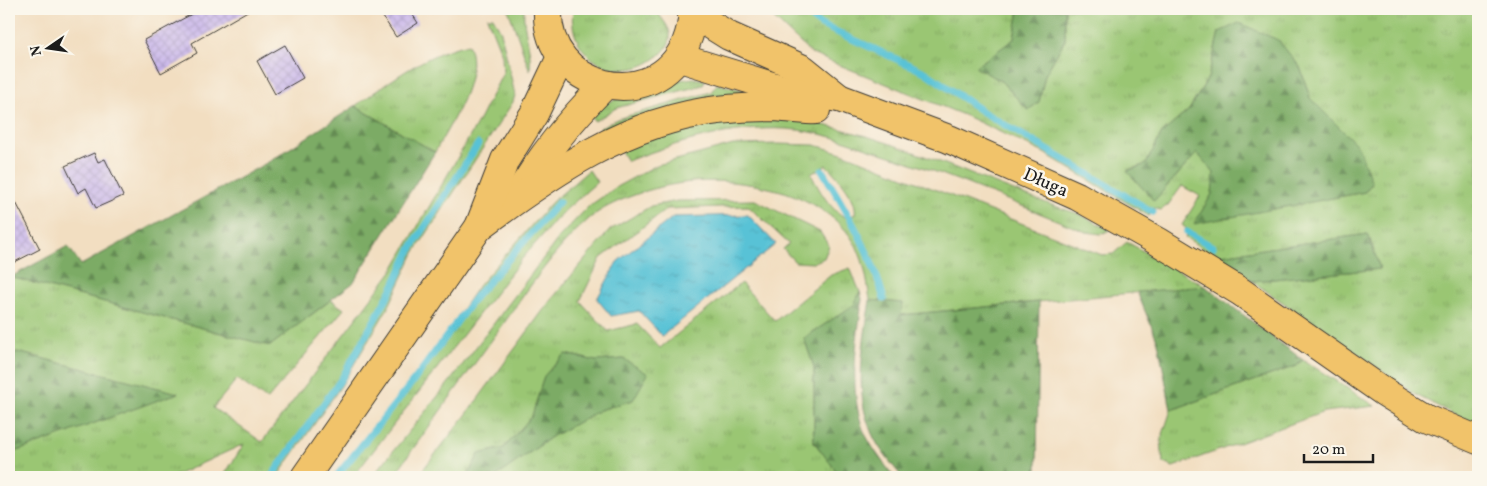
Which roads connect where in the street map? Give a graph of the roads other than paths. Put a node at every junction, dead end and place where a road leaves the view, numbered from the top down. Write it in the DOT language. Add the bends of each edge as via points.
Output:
graph roads {
  1 [pos="548,9"];
  2 [pos="692,11"];
  3 [pos="561,57"];
  4 [pos="680,58"];
  5 [pos="605,85"];
  6 [pos="839,98"];
  7 [pos="866,108"];
  8 [pos="516,200"];
  9 [pos="479,227"];
  10 [pos="1478,440"];
  11 [pos="305,477"];
  1 -- 3 [label="main road" via="552,40"];
  2 -- 4 [label="main road" via="689,36"];
  2 -- 6 [label="main road, Długa" via="729,36 803,69"];
  3 -- 5 [label="main road" via="588,80"];
  3 -- 9 [label="main road" via="534,114 505,160"];
  4 -- 5 [label="main road" via="648,81 627,86"];
  4 -- 6 [label="main road, Długa" via="788,91"];
  5 -- 8 [label="main road" via="570,120 535,166"];
  6 -- 7 [label="main road, Długa"];
  7 -- 8 [label="main road" via="802,111 746,108 661,121 597,148"];
  7 -- 10 [label="main road, Długa" via="949,139 1076,196 1241,292 1426,418"];
  8 -- 9 [label="main road"];
  9 -- 11 [label="main road"];
}
